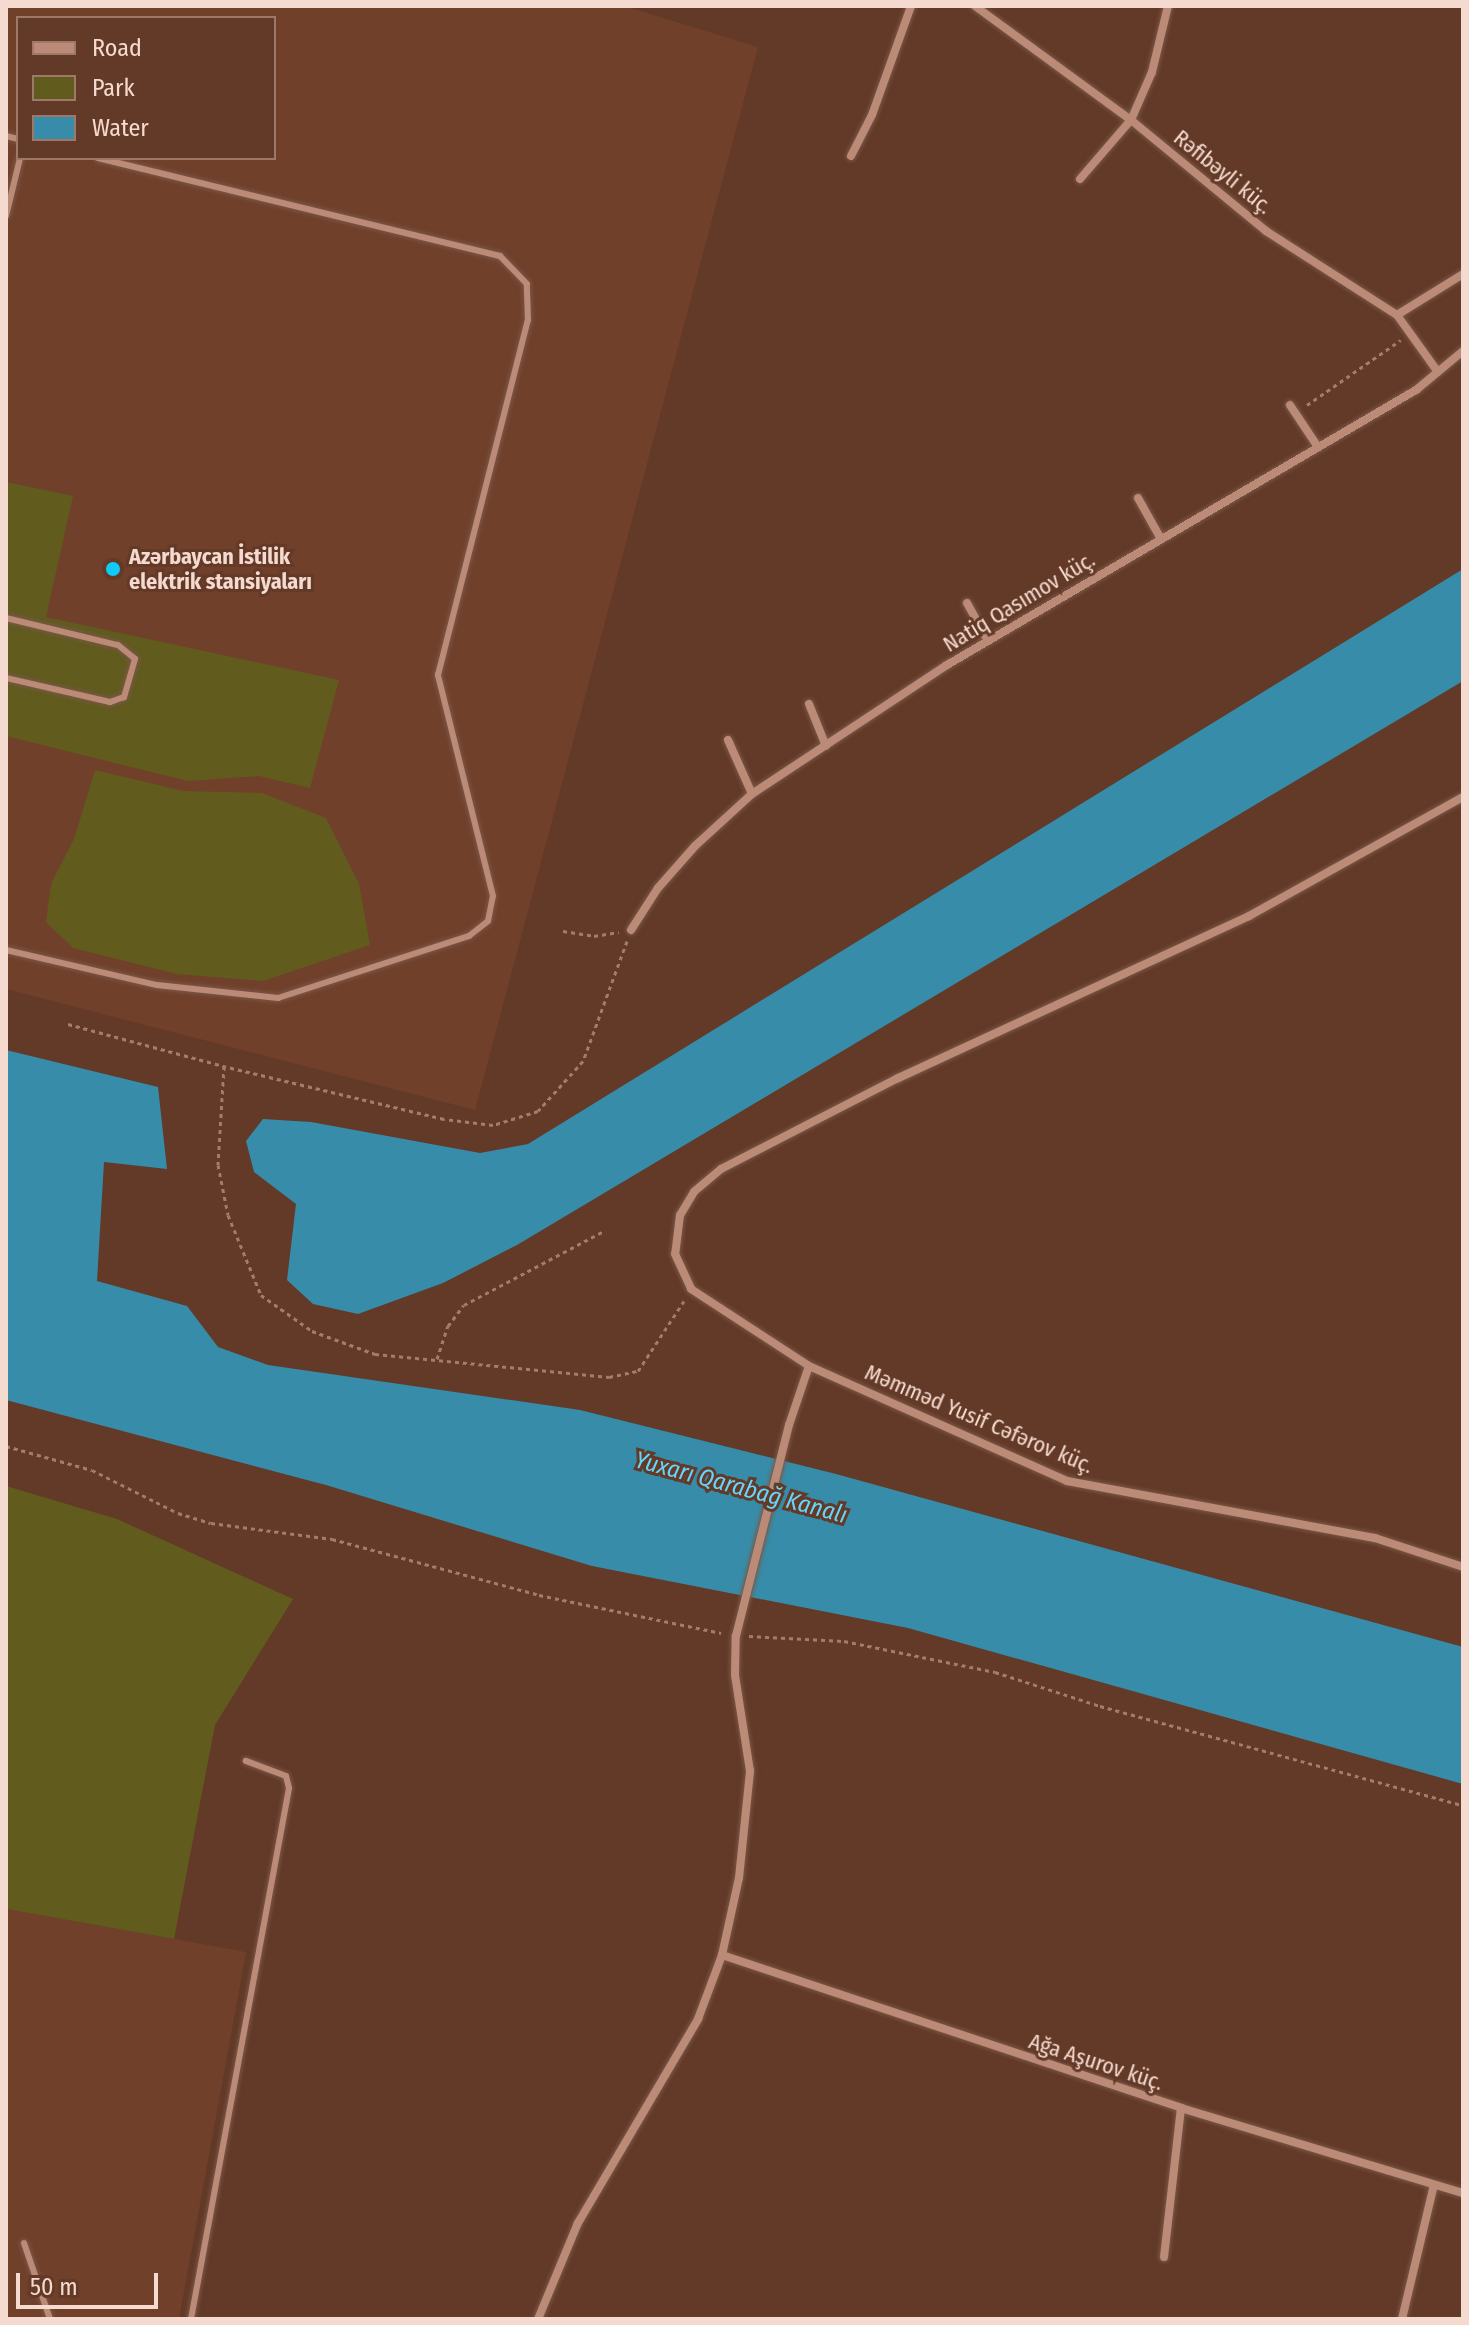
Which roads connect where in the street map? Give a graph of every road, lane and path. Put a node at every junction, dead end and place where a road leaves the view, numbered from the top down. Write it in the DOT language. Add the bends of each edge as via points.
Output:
graph roads {
  1 [pos="911,6"];
  2 [pos="975,6"];
  3 [pos="1168,6"];
  4 [pos="1131,120"];
  5 [pos="851,156"];
  6 [pos="20,160"];
  7 [pos="106,160"];
  8 [pos="1080,179"];
  9 [pos="6,216"];
  10 [pos="1463,274"];
  11 [pos="1397,315"];
  12 [pos="1411,334"];
  13 [pos="1463,351"];
  14 [pos="1438,372"];
  15 [pos="1290,405"];
  16 [pos="1307,405"];
  17 [pos="1318,447"];
  18 [pos="1138,498"];
  19 [pos="1161,539"];
  20 [pos="967,603"];
  21 [pos="6,618"];
  22 [pos="988,641"];
  23 [pos="6,678"];
  24 [pos="809,704"];
  25 [pos="728,740"];
  26 [pos="826,746"];
  27 [pos="752,794"];
  28 [pos="1463,797"];
  29 [pos="631,930"];
  30 [pos="563,931"];
  31 [pos="6,950"];
  32 [pos="68,1024"];
  33 [pos="224,1066"];
  34 [pos="604,1231"];
  35 [pos="691,1289"];
  36 [pos="437,1359"];
  37 [pos="809,1366"];
  38 [pos="1463,1567"];
  39 [pos="246,1761"];
  40 [pos="722,1955"];
  41 [pos="1181,2108"];
  42 [pos="1434,2185"];
  43 [pos="1463,2193"];
  44 [pos="24,2243"];
  45 [pos="1164,2257"];
  46 [pos="50,2319"];
  47 [pos="191,2319"];
  48 [pos="538,2319"];
  49 [pos="1402,2319"];
  1 -- 5 [label="street" via="872,115"];
  2 -- 4 [label="street, Rəfibəyli küç."];
  3 -- 4 [label="street" via="1152,72"];
  4 -- 8 [label="street"];
  4 -- 11 [label="street, Rəfibəyli küç." via="1266,231"];
  6 -- 9 [label="lane"];
  7 -- 31 [label="lane" via="500,256 527,284 528,320 438,675 493,896 488,921 469,936 278,998 157,985"];
  10 -- 11 [label="street"];
  11 -- 12 [label="street, Rəfibəyli küç."];
  12 -- 14 [label="street, Rəfibəyli küç."];
  12 -- 16 [label="path"];
  13 -- 14 [label="street, Natiq Qasımov küç."];
  14 -- 17 [label="street, Natiq Qasımov küç."];
  15 -- 17 [label="street"];
  17 -- 19 [label="street, Natiq Qasımov küç."];
  18 -- 19 [label="street"];
  19 -- 22 [label="street, Natiq Qasımov küç."];
  20 -- 22 [label="street"];
  21 -- 23 [label="lane" via="118,645 135,659 124,697 110,702"];
  22 -- 26 [label="street, Natiq Qasımov küç."];
  24 -- 26 [label="street"];
  25 -- 27 [label="street"];
  26 -- 27 [label="street, Natiq Qasımov küç."];
  27 -- 29 [label="street, Natiq Qasımov küç." via="695,846"];
  28 -- 35 [label="street" via="1249,916 898,1078 721,1169 694,1192 680,1215 675,1254"];
  29 -- 30 [label="path" via="594,936"];
  29 -- 33 [label="path" via="583,1061 538,1111 493,1125 444,1119"];
  32 -- 33 [label="path"];
  33 -- 36 [label="path" via="218,1165 228,1215 261,1295 325,1336 375,1354"];
  34 -- 36 [label="path" via="464,1305 448,1326"];
  35 -- 36 [label="path" via="638,1371 609,1377"];
  35 -- 37 [label="street, Məmməd Yusif Cəfərov küç."];
  37 -- 38 [label="street, Məmməd Yusif Cəfərov küç." via="1067,1481 1375,1538"];
  37 -- 40 [label="street" via="744,1596 734,1661 750,1771 739,1878"];
  39 -- 47 [label="lane" via="286,1776 289,1788"];
  40 -- 41 [label="street, Ağa Aşurov küç."];
  40 -- 48 [label="street" via="679,2056 578,2223"];
  41 -- 42 [label="street, Ağa Aşurov küç."];
  41 -- 45 [label="street"];
  42 -- 43 [label="street, Ağa Aşurov küç."];
  42 -- 49 [label="street"];
  44 -- 46 [label="lane"];
}
